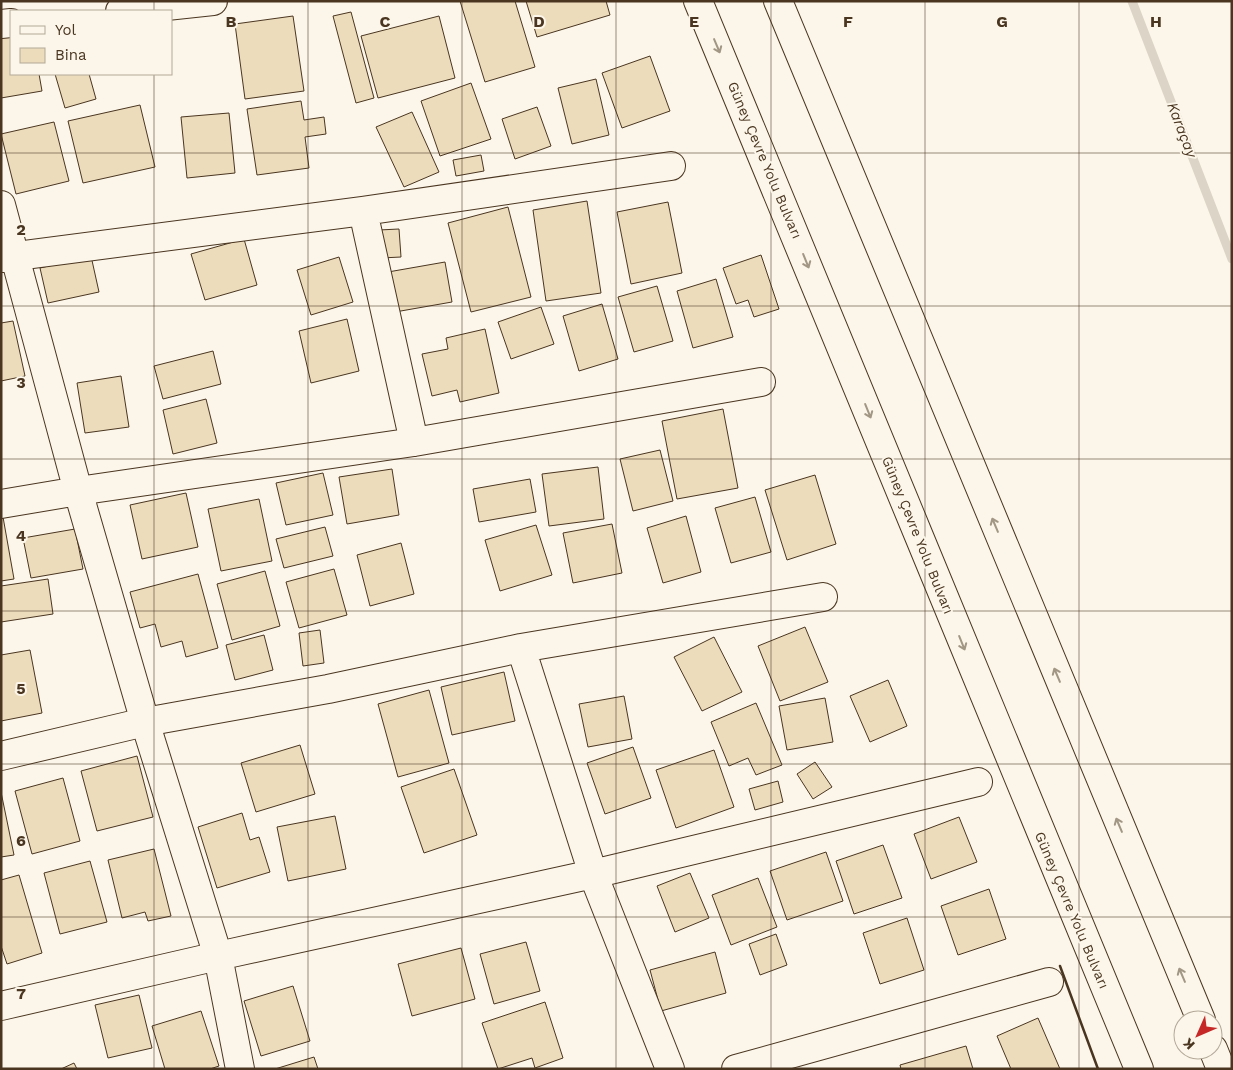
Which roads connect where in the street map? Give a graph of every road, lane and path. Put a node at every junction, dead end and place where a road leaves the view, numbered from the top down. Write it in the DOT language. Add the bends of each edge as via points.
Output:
graph roads {
  1 [pos="213,1"];
  2 [pos="698,1"];
  3 [pos="778,1"];
  4 [pos="129,10"];
  5 [pos="671,166"];
  6 [pos="1,205"];
  7 [pos="363,211"];
  8 [pos="8,257"];
  9 [pos="761,382"];
  10 [pos="414,442"];
  11 [pos="78,491"];
  12 [pos="1,504"];
  13 [pos="822,597"];
  14 [pos="521,648"];
  15 [pos="146,722"];
  16 [pos="1,756"];
  17 [pos="978,782"];
  18 [pos="593,874"];
  19 [pos="218,956"];
  20 [pos="1049,982"];
  21 [pos="1,1006"];
  22 [pos="1197,1010"];
  23 [pos="240,1069"];
  24 [pos="670,1069"];
  25 [pos="736,1069"];
  26 [pos="1139,1069"];
  1 -- 4 [label="main road"];
  2 -- 26 [label="main road, Güney Çevre Yolu Bulvarı, one-way"];
  22 -- 3 [label="main road, one-way"];
  5 -- 7 [label="main road"];
  6 -- 8 [label="main road"];
  7 -- 8 [label="main road"];
  7 -- 10 [label="main road"];
  8 -- 11 [label="main road"];
  9 -- 10 [label="main road"];
  10 -- 11 [label="main road"];
  11 -- 12 [label="main road"];
  11 -- 15 [label="main road"];
  13 -- 14 [label="main road"];
  14 -- 15 [label="main road" via="328,689"];
  14 -- 18 [label="main road"];
  15 -- 16 [label="main road"];
  15 -- 19 [label="main road"];
  17 -- 18 [label="main road"];
  18 -- 19 [label="main road"];
  18 -- 24 [label="main road"];
  19 -- 21 [label="main road"];
  19 -- 23 [label="main road"];
  20 -- 25 [label="main road"];
}
